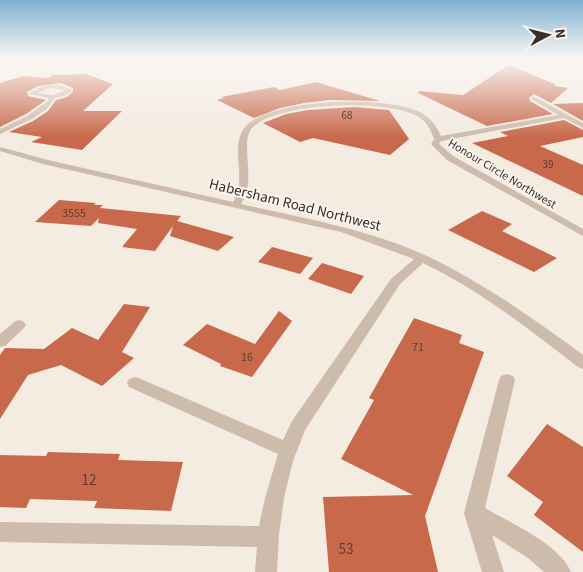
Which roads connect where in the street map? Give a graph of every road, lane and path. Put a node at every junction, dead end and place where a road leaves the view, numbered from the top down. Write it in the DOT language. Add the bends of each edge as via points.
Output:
graph roads {
  1 [pos="53,98"];
  2 [pos="533,98"];
  3 [pos="564,116"];
  4 [pos="583,126"];
  5 [pos="0,132"];
  6 [pos="438,139"];
  7 [pos="0,149"];
  8 [pos="236,204"];
  9 [pos="583,233"];
  10 [pos="422,258"];
  11 [pos="19,325"];
  12 [pos="0,342"];
  13 [pos="583,363"];
  14 [pos="507,380"];
  15 [pos="135,383"];
  16 [pos="287,450"];
  17 [pos="474,513"];
  18 [pos="0,532"];
  19 [pos="266,537"];
  20 [pos="266,572"];
  21 [pos="493,572"];
  22 [pos="560,572"];
  1 -- 1 [label="street" via="35,96 31,94 48,88 64,87 69,90"];
  1 -- 5 [label="street" via="39,110"];
  2 -- 3 [label="street"];
  3 -- 4 [label="street"];
  3 -- 6 [label="street"];
  6 -- 8 [label="street, Honour Circle Northwest" via="430,122 418,114 367,102 319,106 272,115 251,125 244,133 244,193"];
  6 -- 9 [label="street, Honour Circle Northwest" via="435,144 450,158"];
  7 -- 8 [label="street, Habersham Road Northwest"];
  8 -- 10 [label="street, Habersham Road Northwest" via="344,230"];
  10 -- 13 [label="street, Habersham Road Northwest" via="500,302"];
  10 -- 16 [label="street" via="395,282 298,426"];
  11 -- 12 [label="street"];
  14 -- 17 [label="street"];
  15 -- 16 [label="street"];
  16 -- 19 [label="street"];
  17 -- 21 [label="street"];
  17 -- 22 [label="street" via="536,550"];
  18 -- 19 [label="street"];
  19 -- 20 [label="street"];
}
